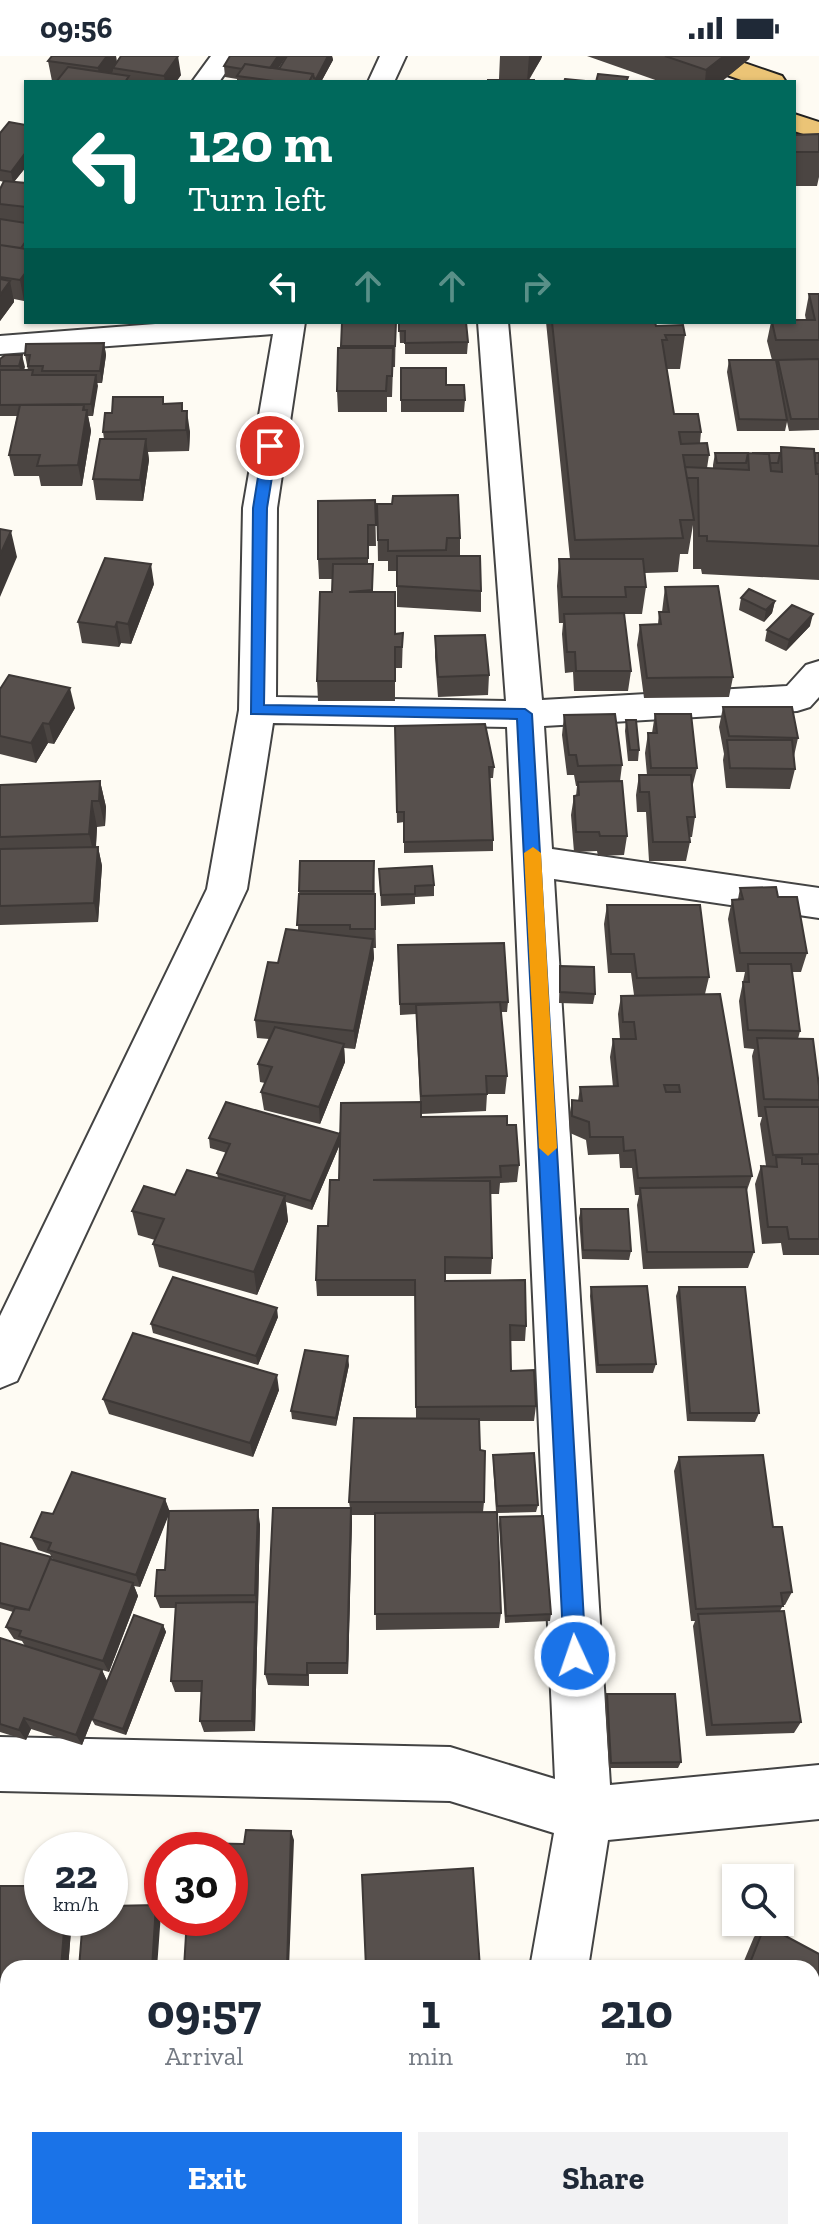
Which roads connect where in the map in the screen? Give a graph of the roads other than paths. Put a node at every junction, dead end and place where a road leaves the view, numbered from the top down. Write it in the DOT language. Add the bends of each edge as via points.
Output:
graph roads {
  1 [pos="224,56"];
  2 [pos="393,56"];
  3 [pos="699,56"];
  4 [pos="206,80"];
  5 [pos="382,80"];
  6 [pos="767,80"];
  7 [pos="796,123"];
  8 [pos="819,131"];
  9 [pos="262,324"];
  10 [pos="290,324"];
  11 [pos="493,324"];
  12 [pos="12,342"];
  13 [pos="819,674"];
  14 [pos="257,710"];
  15 [pos="525,714"];
  16 [pos="533,861"];
  17 [pos="819,903"];
  18 [pos="0,1366"];
  19 [pos="0,1764"];
  20 [pos="819,1792"];
  21 [pos="584,1815"];
  22 [pos="560,1960"];
  1 -- 4 [label="street"];
  2 -- 5 [label="street"];
  3 -- 6 [label="main road"];
  7 -- 8 [label="main road"];
  9 -- 12 [label="street"];
  10 -- 14 [label="street" via="260,508"];
  11 -- 15 [label="street"];
  13 -- 15 [label="street" via="797,698"];
  14 -- 15 [label="street"];
  14 -- 18 [label="street" via="227,889"];
  15 -- 16 [label="street"];
  16 -- 17 [label="street"];
  16 -- 21 [label="street"];
  19 -- 21 [label="street" via="450,1774"];
  20 -- 21 [label="street"];
  21 -- 22 [label="street"];
}
